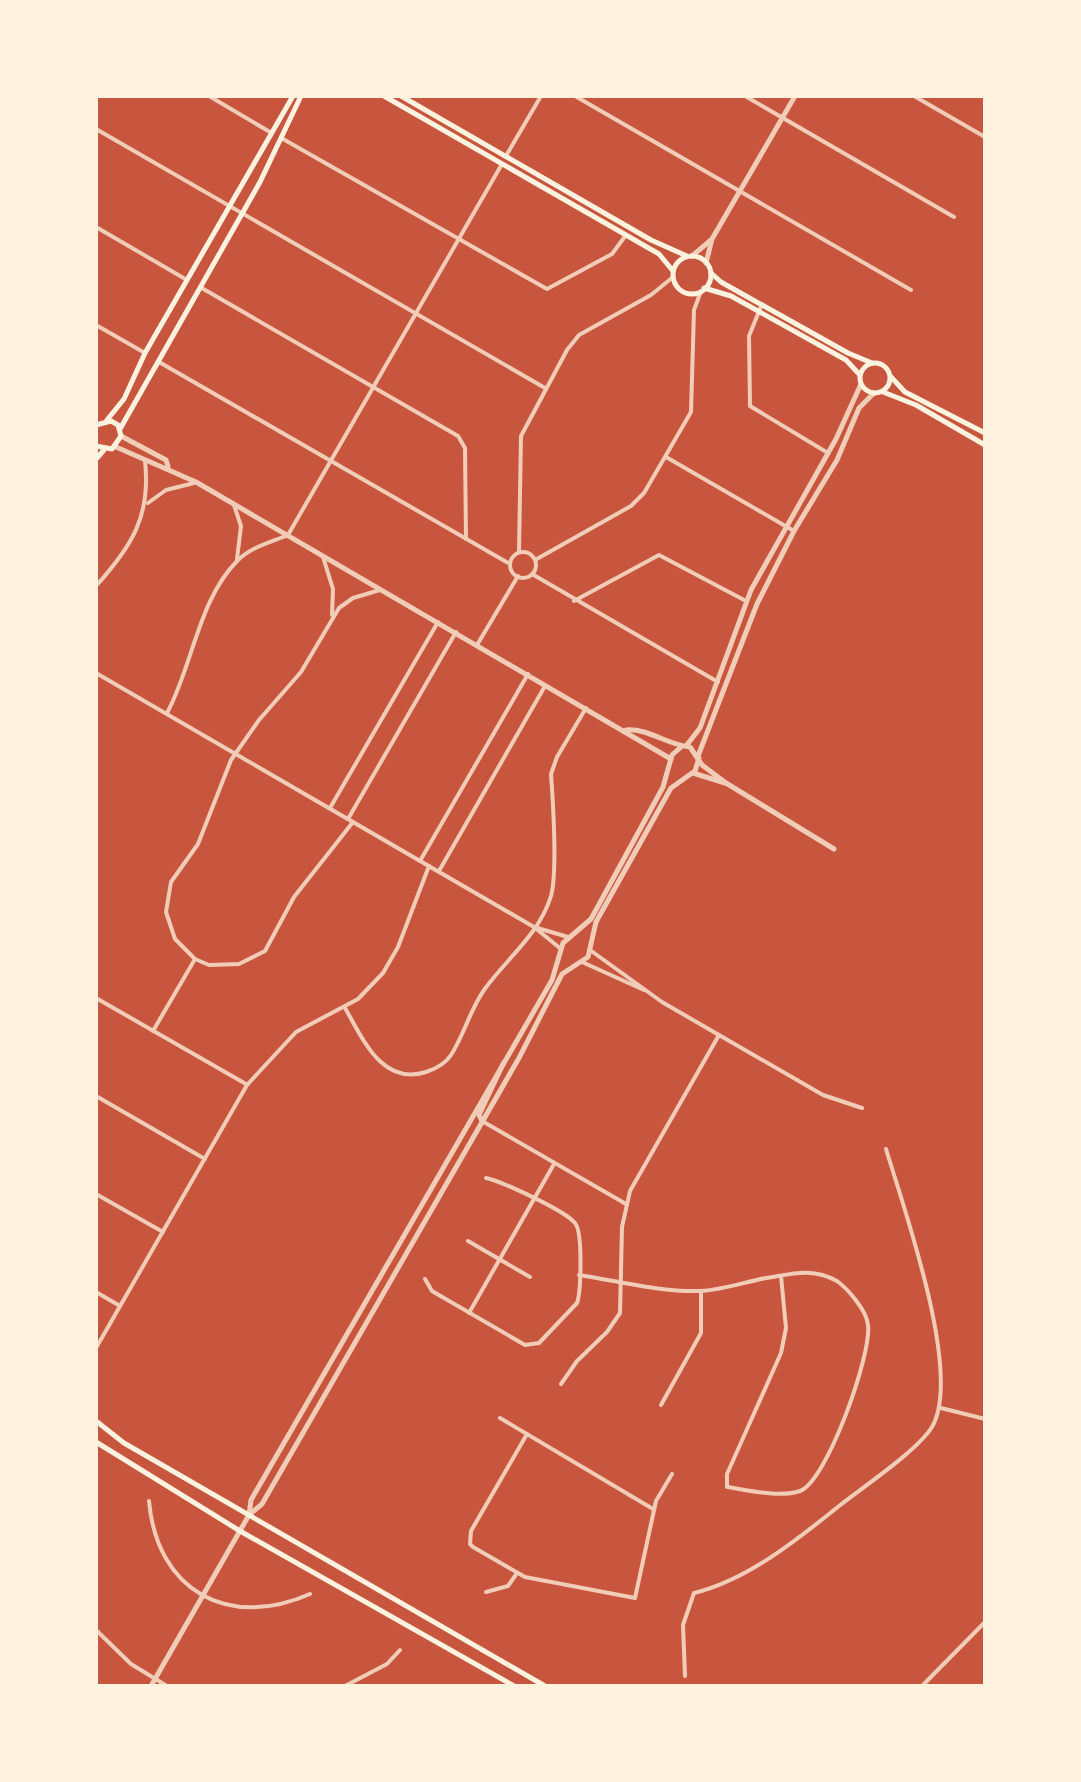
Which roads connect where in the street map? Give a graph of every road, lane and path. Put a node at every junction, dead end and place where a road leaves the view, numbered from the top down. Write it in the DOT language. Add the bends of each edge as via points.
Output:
graph roads {
  1 [pos="209,96"];
  2 [pos="293,96"];
  3 [pos="301,96"];
  4 [pos="384,96"];
  5 [pos="401,96"];
  6 [pos="541,96"];
  7 [pos="575,96"];
  8 [pos="745,96"];
  9 [pos="795,96"];
  10 [pos="914,96"];
  11 [pos="782,117"];
  12 [pos="96,129"];
  13 [pos="270,132"];
  14 [pos="985,137"];
  15 [pos="283,139"];
  16 [pos="506,157"];
  17 [pos="501,165"];
  18 [pos="740,191"];
  19 [pos="230,206"];
  20 [pos="242,213"];
  21 [pos="954,217"];
  22 [pos="96,227"];
  23 [pos="626,235"];
  24 [pos="459,239"];
  25 [pos="712,239"];
  26 [pos="690,256"];
  27 [pos="706,263"];
  28 [pos="711,273"];
  29 [pos="673,274"];
  30 [pos="187,280"];
  31 [pos="200,287"];
  32 [pos="703,290"];
  33 [pos="911,290"];
  34 [pos="762,304"];
  35 [pos="757,311"];
  36 [pos="416,313"];
  37 [pos="96,325"];
  38 [pos="145,353"];
  39 [pos="157,361"];
  40 [pos="872,363"];
  41 [pos="860,375"];
  42 [pos="891,377"];
  43 [pos="861,384"];
  44 [pos="373,387"];
  45 [pos="545,388"];
  46 [pos="883,392"];
  47 [pos="874,393"];
  48 [pos="100,421"];
  49 [pos="120,429"];
  50 [pos="985,433"];
  51 [pos="968,435"];
  52 [pos="121,436"];
  53 [pos="985,445"];
  54 [pos="96,446"];
  55 [pos="116,447"];
  56 [pos="104,450"];
  57 [pos="828,453"];
  58 [pos="666,457"];
  59 [pos="96,459"];
  60 [pos="331,460"];
  61 [pos="145,461"];
  62 [pos="169,467"];
  63 [pos="196,482"];
  64 [pos="233,503"];
  65 [pos="147,505"];
  66 [pos="786,527"];
  67 [pos="794,531"];
  68 [pos="288,535"];
  69 [pos="466,539"];
  70 [pos="519,552"];
  71 [pos="323,555"];
  72 [pos="535,560"];
  73 [pos="237,561"];
  74 [pos="510,564"];
  75 [pos="532,574"];
  76 [pos="518,576"];
  77 [pos="96,586"];
  78 [pos="382,590"];
  79 [pos="574,601"];
  80 [pos="746,601"];
  81 [pos="331,619"];
  82 [pos="438,622"];
  83 [pos="456,632"];
  84 [pos="477,645"];
  85 [pos="96,673"];
  86 [pos="528,674"];
  87 [pos="718,682"];
  88 [pos="546,685"];
  89 [pos="586,708"];
  90 [pos="167,713"];
  91 [pos="626,730"];
  92 [pos="684,747"];
  93 [pos="236,754"];
  94 [pos="699,757"];
  95 [pos="671,761"];
  96 [pos="690,774"];
  97 [pos="726,783"];
  98 [pos="330,808"];
  99 [pos="350,821"];
  100 [pos="834,849"];
  101 [pos="420,861"];
  102 [pos="429,866"];
  103 [pos="439,871"];
  104 [pos="534,927"];
  105 [pos="570,936"];
  106 [pos="590,948"];
  107 [pos="562,951"];
  108 [pos="195,959"];
  109 [pos="580,963"];
  110 [pos="650,992"];
  111 [pos="96,998"];
  112 [pos="345,1008"];
  113 [pos="153,1031"];
  114 [pos="719,1035"];
  115 [pos="509,1050"];
  116 [pos="247,1085"];
  117 [pos="96,1096"];
  118 [pos="862,1108"];
  119 [pos="482,1121"];
  120 [pos="886,1149"];
  121 [pos="205,1159"];
  122 [pos="554,1164"];
  123 [pos="486,1178"];
  124 [pos="96,1194"];
  125 [pos="534,1199"];
  126 [pos="626,1204"];
  127 [pos="163,1232"];
  128 [pos="468,1241"];
  129 [pos="498,1259"];
  130 [pos="579,1275"];
  131 [pos="781,1276"];
  132 [pos="530,1277"];
  133 [pos="425,1279"];
  134 [pos="621,1281"];
  135 [pos="701,1291"];
  136 [pos="96,1292"];
  137 [pos="120,1306"];
  138 [pos="469,1313"];
  139 [pos="96,1348"];
  140 [pos="561,1384"];
  141 [pos="661,1405"];
  142 [pos="940,1408"];
  143 [pos="500,1418"];
  144 [pos="985,1419"];
  145 [pos="96,1421"];
  146 [pos="527,1434"];
  147 [pos="96,1442"];
  148 [pos="672,1474"];
  149 [pos="149,1501"];
  150 [pos="654,1509"];
  151 [pos="249,1515"];
  152 [pos="240,1531"];
  153 [pos="517,1573"];
  154 [pos="486,1592"];
  155 [pos="310,1594"];
  156 [pos="203,1595"];
  157 [pos="985,1622"];
  158 [pos="96,1630"];
  159 [pos="400,1650"];
  160 [pos="685,1676"];
  161 [pos="155,1679"];
  162 [pos="151,1686"];
  163 [pos="167,1686"];
  164 [pos="345,1686"];
  165 [pos="514,1686"];
  166 [pos="545,1686"];
  167 [pos="922,1686"];
  1 -- 13 [label="street"];
  2 -- 13 [label="main road"];
  3 -- 15 [label="main road"];
  4 -- 17 [label="main road"];
  5 -- 16 [label="main road"];
  6 -- 16 [label="street"];
  7 -- 18 [label="street"];
  8 -- 11 [label="street"];
  9 -- 11 [label="street"];
  10 -- 14 [label="street"];
  11 -- 18 [label="street"];
  11 -- 21 [label="street"];
  12 -- 19 [label="street"];
  13 -- 19 [label="main road"];
  15 -- 20 [label="main road"];
  15 -- 24 [label="street"];
  16 -- 17 [label="street"];
  16 -- 26 [label="main road" via="651,240"];
  17 -- 23 [label="main road"];
  17 -- 24 [label="street"];
  18 -- 25 [label="street"];
  18 -- 33 [label="street"];
  19 -- 20 [label="street"];
  19 -- 30 [label="main road"];
  20 -- 31 [label="main road"];
  20 -- 36 [label="street"];
  22 -- 30 [label="street"];
  23 -- 24 [label="street" via="612,254 547,289"];
  23 -- 29 [label="main road" via="663,257"];
  24 -- 36 [label="street"];
  25 -- 26 [label="street"];
  25 -- 27 [label="street"];
  26 -- 27 [label="main road"];
  26 -- 29 [label="main road" via="678,262"];
  27 -- 28 [label="main road"];
  28 -- 32 [label="main road"];
  28 -- 34 [label="main road"];
  29 -- 32 [label="main road" via="686,293"];
  29 -- 45 [label="street" via="651,295 579,335"];
  30 -- 38 [label="main road"];
  31 -- 39 [label="main road"];
  31 -- 44 [label="street"];
  32 -- 35 [label="main road" via="724,293"];
  32 -- 58 [label="street" via="694,310 691,412"];
  34 -- 35 [label="street"];
  34 -- 40 [label="main road"];
  35 -- 41 [label="main road" via="846,360"];
  35 -- 57 [label="street" via="749,336 750,406"];
  36 -- 44 [label="street"];
  36 -- 45 [label="street"];
  37 -- 38 [label="street"];
  38 -- 48 [label="main road" via="124,399"];
  39 -- 49 [label="main road"];
  39 -- 60 [label="street"];
  40 -- 41 [label="main road"];
  40 -- 42 [label="main road" via="884,366"];
  41 -- 43 [label="main road"];
  42 -- 46 [label="main road"];
  42 -- 50 [label="main road" via="905,392"];
  43 -- 47 [label="main road"];
  43 -- 57 [label="street"];
  44 -- 60 [label="street"];
  44 -- 69 [label="street" via="463,441"];
  45 -- 70 [label="street" via="521,436"];
  46 -- 47 [label="main road"];
  46 -- 51 [label="main road"];
  47 -- 67 [label="street" via="859,408 837,460"];
  48 -- 49 [label="main road"];
  49 -- 52 [label="main road"];
  50 -- 51 [label="main road"];
  51 -- 53 [label="main road"];
  52 -- 55 [label="main road"];
  52 -- 62 [label="street" via="166,460"];
  54 -- 56 [label="main road"];
  55 -- 56 [label="main road"];
  55 -- 61 [label="street"];
  56 -- 59 [label="main road"];
  57 -- 66 [label="street"];
  58 -- 66 [label="street"];
  58 -- 72 [label="street" via="631,506"];
  60 -- 68 [label="street"];
  60 -- 69 [label="street"];
  61 -- 62 [label="street"];
  61 -- 65 [label="street"];
  62 -- 63 [label="street"];
  63 -- 64 [label="street"];
  63 -- 65 [label="street" via="166,490"];
  64 -- 68 [label="street"];
  64 -- 73 [label="street" via="241,526"];
  65 -- 77 [label="street" via="125,548"];
  66 -- 67 [label="street"];
  66 -- 80 [label="street"];
  67 -- 94 [label="street" via="757,604"];
  68 -- 71 [label="street"];
  68 -- 73 [label="street"];
  69 -- 74 [label="street"];
  70 -- 72 [label="street"];
  70 -- 74 [label="street"];
  71 -- 78 [label="street"];
  71 -- 81 [label="street" via="333,589"];
  72 -- 75 [label="street"];
  73 -- 90 [label="street" via="206,613"];
  74 -- 76 [label="street"];
  75 -- 76 [label="street"];
  75 -- 79 [label="street"];
  76 -- 84 [label="street"];
  78 -- 81 [label="street" via="346,602"];
  78 -- 82 [label="street"];
  79 -- 80 [label="street" via="659,555"];
  79 -- 87 [label="street"];
  80 -- 87 [label="street"];
  81 -- 93 [label="street" via="301,672"];
  82 -- 83 [label="street"];
  82 -- 98 [label="street"];
  83 -- 84 [label="street"];
  83 -- 99 [label="street"];
  84 -- 86 [label="street"];
  85 -- 90 [label="street"];
  86 -- 88 [label="street"];
  86 -- 101 [label="street"];
  87 -- 92 [label="street" via="700,728"];
  88 -- 89 [label="street"];
  88 -- 103 [label="street"];
  89 -- 91 [label="street"];
  89 -- 104 [label="street" via="553,766 552,886"];
  90 -- 93 [label="street"];
  91 -- 92 [label="street" via="637,729"];
  91 -- 95 [label="street"];
  92 -- 94 [label="street"];
  92 -- 95 [label="street"];
  93 -- 98 [label="street"];
  93 -- 108 [label="street" via="198,844 167,896 175,939"];
  94 -- 96 [label="street"];
  94 -- 97 [label="street"];
  95 -- 96 [label="street" via="677,772"];
  95 -- 105 [label="street" via="663,787 591,919"];
  96 -- 97 [label="street"];
  96 -- 106 [label="street" via="671,788 596,922"];
  97 -- 100 [label="street"];
  98 -- 99 [label="street"];
  99 -- 101 [label="street"];
  99 -- 108 [label="street" via="294,897 265,951 225,966"];
  101 -- 102 [label="street"];
  102 -- 103 [label="street"];
  102 -- 112 [label="street" via="391,962"];
  103 -- 104 [label="street"];
  104 -- 105 [label="street"];
  104 -- 107 [label="street"];
  104 -- 112 [label="street" via="472,1008 450,1056 434,1069 412,1076 387,1068 373,1056"];
  105 -- 106 [label="street" via="584,937"];
  105 -- 107 [label="street"];
  106 -- 109 [label="street"];
  106 -- 110 [label="street" via="601,962"];
  107 -- 109 [label="street" via="567,961"];
  107 -- 115 [label="street" via="552,980"];
  108 -- 113 [label="street"];
  109 -- 110 [label="street"];
  109 -- 119 [label="street" via="562,974"];
  110 -- 114 [label="street"];
  111 -- 113 [label="street"];
  112 -- 116 [label="street" via="296,1032"];
  113 -- 116 [label="street"];
  114 -- 118 [label="street" via="823,1095"];
  114 -- 126 [label="street"];
  115 -- 119 [label="street" via="479,1115"];
  115 -- 151 [label="street" via="251,1500"];
  116 -- 121 [label="street"];
  117 -- 121 [label="street"];
  119 -- 122 [label="street"];
  119 -- 151 [label="street" via="268,1493"];
  120 -- 142 [label="street" via="926,1285 940,1369"];
  121 -- 127 [label="street"];
  122 -- 125 [label="street"];
  122 -- 126 [label="street"];
  123 -- 125 [label="street"];
  124 -- 127 [label="street"];
  125 -- 129 [label="street"];
  125 -- 130 [label="street" via="575,1223 581,1237"];
  126 -- 134 [label="street"];
  127 -- 137 [label="street"];
  128 -- 129 [label="street"];
  129 -- 132 [label="street"];
  129 -- 138 [label="street"];
  130 -- 134 [label="street"];
  130 -- 138 [label="street" via="575,1307 534,1345"];
  131 -- 131 [label="street" via="798,1271 838,1282 869,1324 851,1405 813,1482 799,1491 727,1487 727,1474 781,1353 786,1328"];
  131 -- 135 [label="street"];
  133 -- 138 [label="street" via="432,1291"];
  134 -- 135 [label="street"];
  134 -- 140 [label="street" via="617,1319"];
  135 -- 141 [label="street" via="701,1333"];
  136 -- 137 [label="street"];
  137 -- 139 [label="street"];
  142 -- 144 [label="street"];
  142 -- 160 [label="street" via="923,1438 827,1516 748,1571 717,1588 694,1593 683,1625"];
  143 -- 146 [label="street"];
  145 -- 151 [label="main road" via="124,1443"];
  146 -- 150 [label="street"];
  146 -- 153 [label="street" via="469,1540"];
  147 -- 152 [label="main road"];
  148 -- 150 [label="street"];
  149 -- 156 [label="street" via="151,1530 162,1554 174,1573"];
  150 -- 153 [label="street" via="635,1598"];
  151 -- 152 [label="street"];
  151 -- 166 [label="main road"];
  152 -- 156 [label="street"];
  152 -- 165 [label="main road"];
  153 -- 154 [label="street" via="508,1586"];
  155 -- 156 [label="street" via="264,1609 235,1608"];
  156 -- 161 [label="street"];
  157 -- 167 [label="street"];
  158 -- 161 [label="street"];
  159 -- 164 [label="street" via="387,1664"];
  161 -- 162 [label="street"];
  161 -- 163 [label="street"];
}
